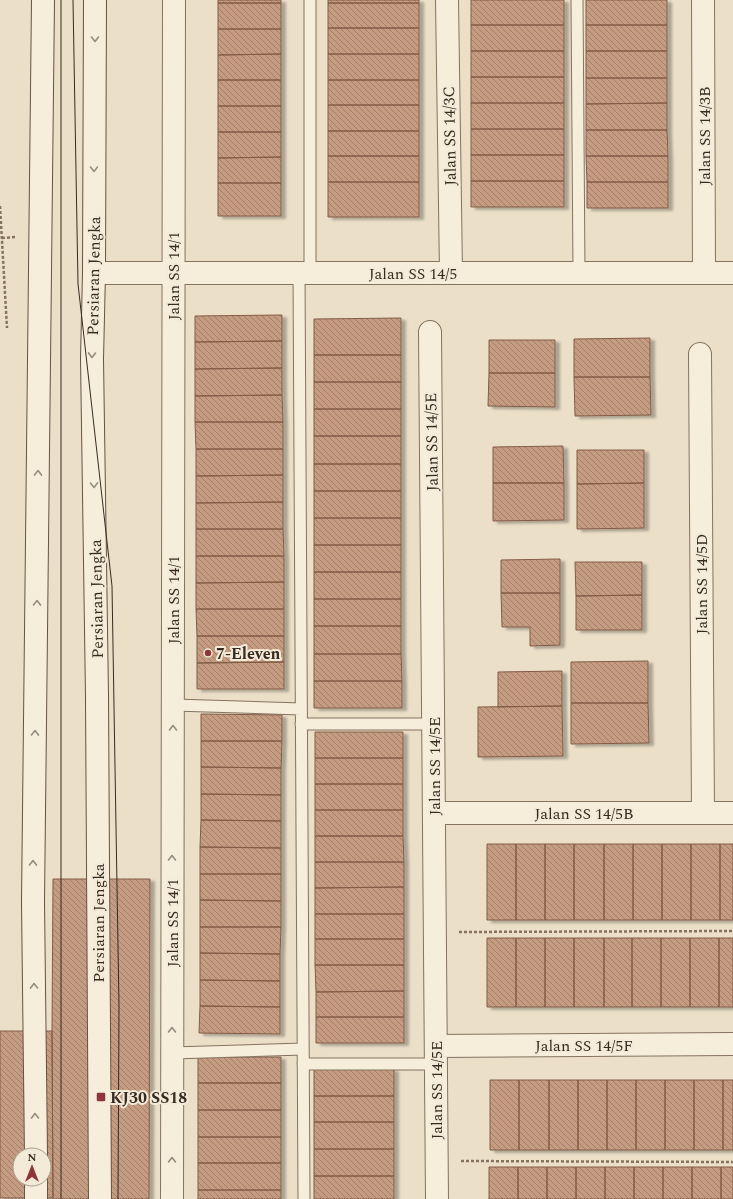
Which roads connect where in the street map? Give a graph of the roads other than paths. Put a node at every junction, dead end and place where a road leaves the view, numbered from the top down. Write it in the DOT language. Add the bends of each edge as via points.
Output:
graph roads {
  1 [pos="43,0"];
  2 [pos="95,0"];
  3 [pos="174,0"];
  4 [pos="310,0"];
  5 [pos="447,0"];
  6 [pos="576,0"];
  7 [pos="703,0"];
  8 [pos="94,273"];
  9 [pos="173,273"];
  10 [pos="304,273"];
  11 [pos="451,273"];
  12 [pos="579,273"];
  13 [pos="704,273"];
  14 [pos="733,273"];
  15 [pos="430,332"];
  16 [pos="700,354"];
  17 [pos="173,705"];
  18 [pos="301,709"];
  19 [pos="301,724"];
  20 [pos="434,724"];
  21 [pos="434,813"];
  22 [pos="703,813"];
  23 [pos="733,813"];
  24 [pos="733,1044"];
  25 [pos="303,1049"];
  26 [pos="172,1053"];
  27 [pos="436,1055"];
  28 [pos="303,1064"];
  29 [pos="36,1147"];
  30 [pos="36,1187"];
  31 [pos="36,1199"];
  32 [pos="100,1199"];
  33 [pos="172,1199"];
  34 [pos="304,1199"];
  35 [pos="437,1199"];
  29 -- 1 [label="street, one-way" via="33,902"];
  2 -- 8 [label="street, Persiaran Jengka, one-way"];
  3 -- 9 [label="street, Jalan SS 14/1"];
  4 -- 10 [label="lane"];
  5 -- 11 [label="street, Jalan SS 14/3C"];
  6 -- 12 [label="lane"];
  7 -- 13 [label="street, Jalan SS 14/3B"];
  8 -- 9 [label="street, Jalan SS 14/5"];
  8 -- 32 [label="street, Persiaran Jengka, one-way" via="92,358"];
  9 -- 10 [label="street, Jalan SS 14/5"];
  9 -- 17 [label="street, Jalan SS 14/1"];
  10 -- 11 [label="street, Jalan SS 14/5"];
  10 -- 18 [label="lane"];
  11 -- 12 [label="street, Jalan SS 14/5"];
  12 -- 13 [label="street, Jalan SS 14/5"];
  13 -- 14 [label="street, Jalan SS 14/5"];
  15 -- 20 [label="street, Jalan SS 14/5E"];
  16 -- 22 [label="street, Jalan SS 14/5D"];
  17 -- 18 [label="lane"];
  26 -- 17 [label="street, Jalan SS 14/1, one-way"];
  18 -- 19 [label="lane"];
  19 -- 20 [label="lane"];
  19 -- 25 [label="lane"];
  20 -- 21 [label="street, Jalan SS 14/5E"];
  21 -- 22 [label="street, Jalan SS 14/5B"];
  21 -- 27 [label="street, Jalan SS 14/5E"];
  22 -- 23 [label="street, Jalan SS 14/5B"];
  24 -- 27 [label="street, Jalan SS 14/5F"];
  25 -- 26 [label="lane"];
  25 -- 28 [label="lane"];
  33 -- 26 [label="street, Jalan SS 14/1, one-way"];
  27 -- 28 [label="lane"];
  27 -- 35 [label="street, Jalan SS 14/5E"];
  28 -- 34 [label="lane"];
  30 -- 31 [label="street"];
}
